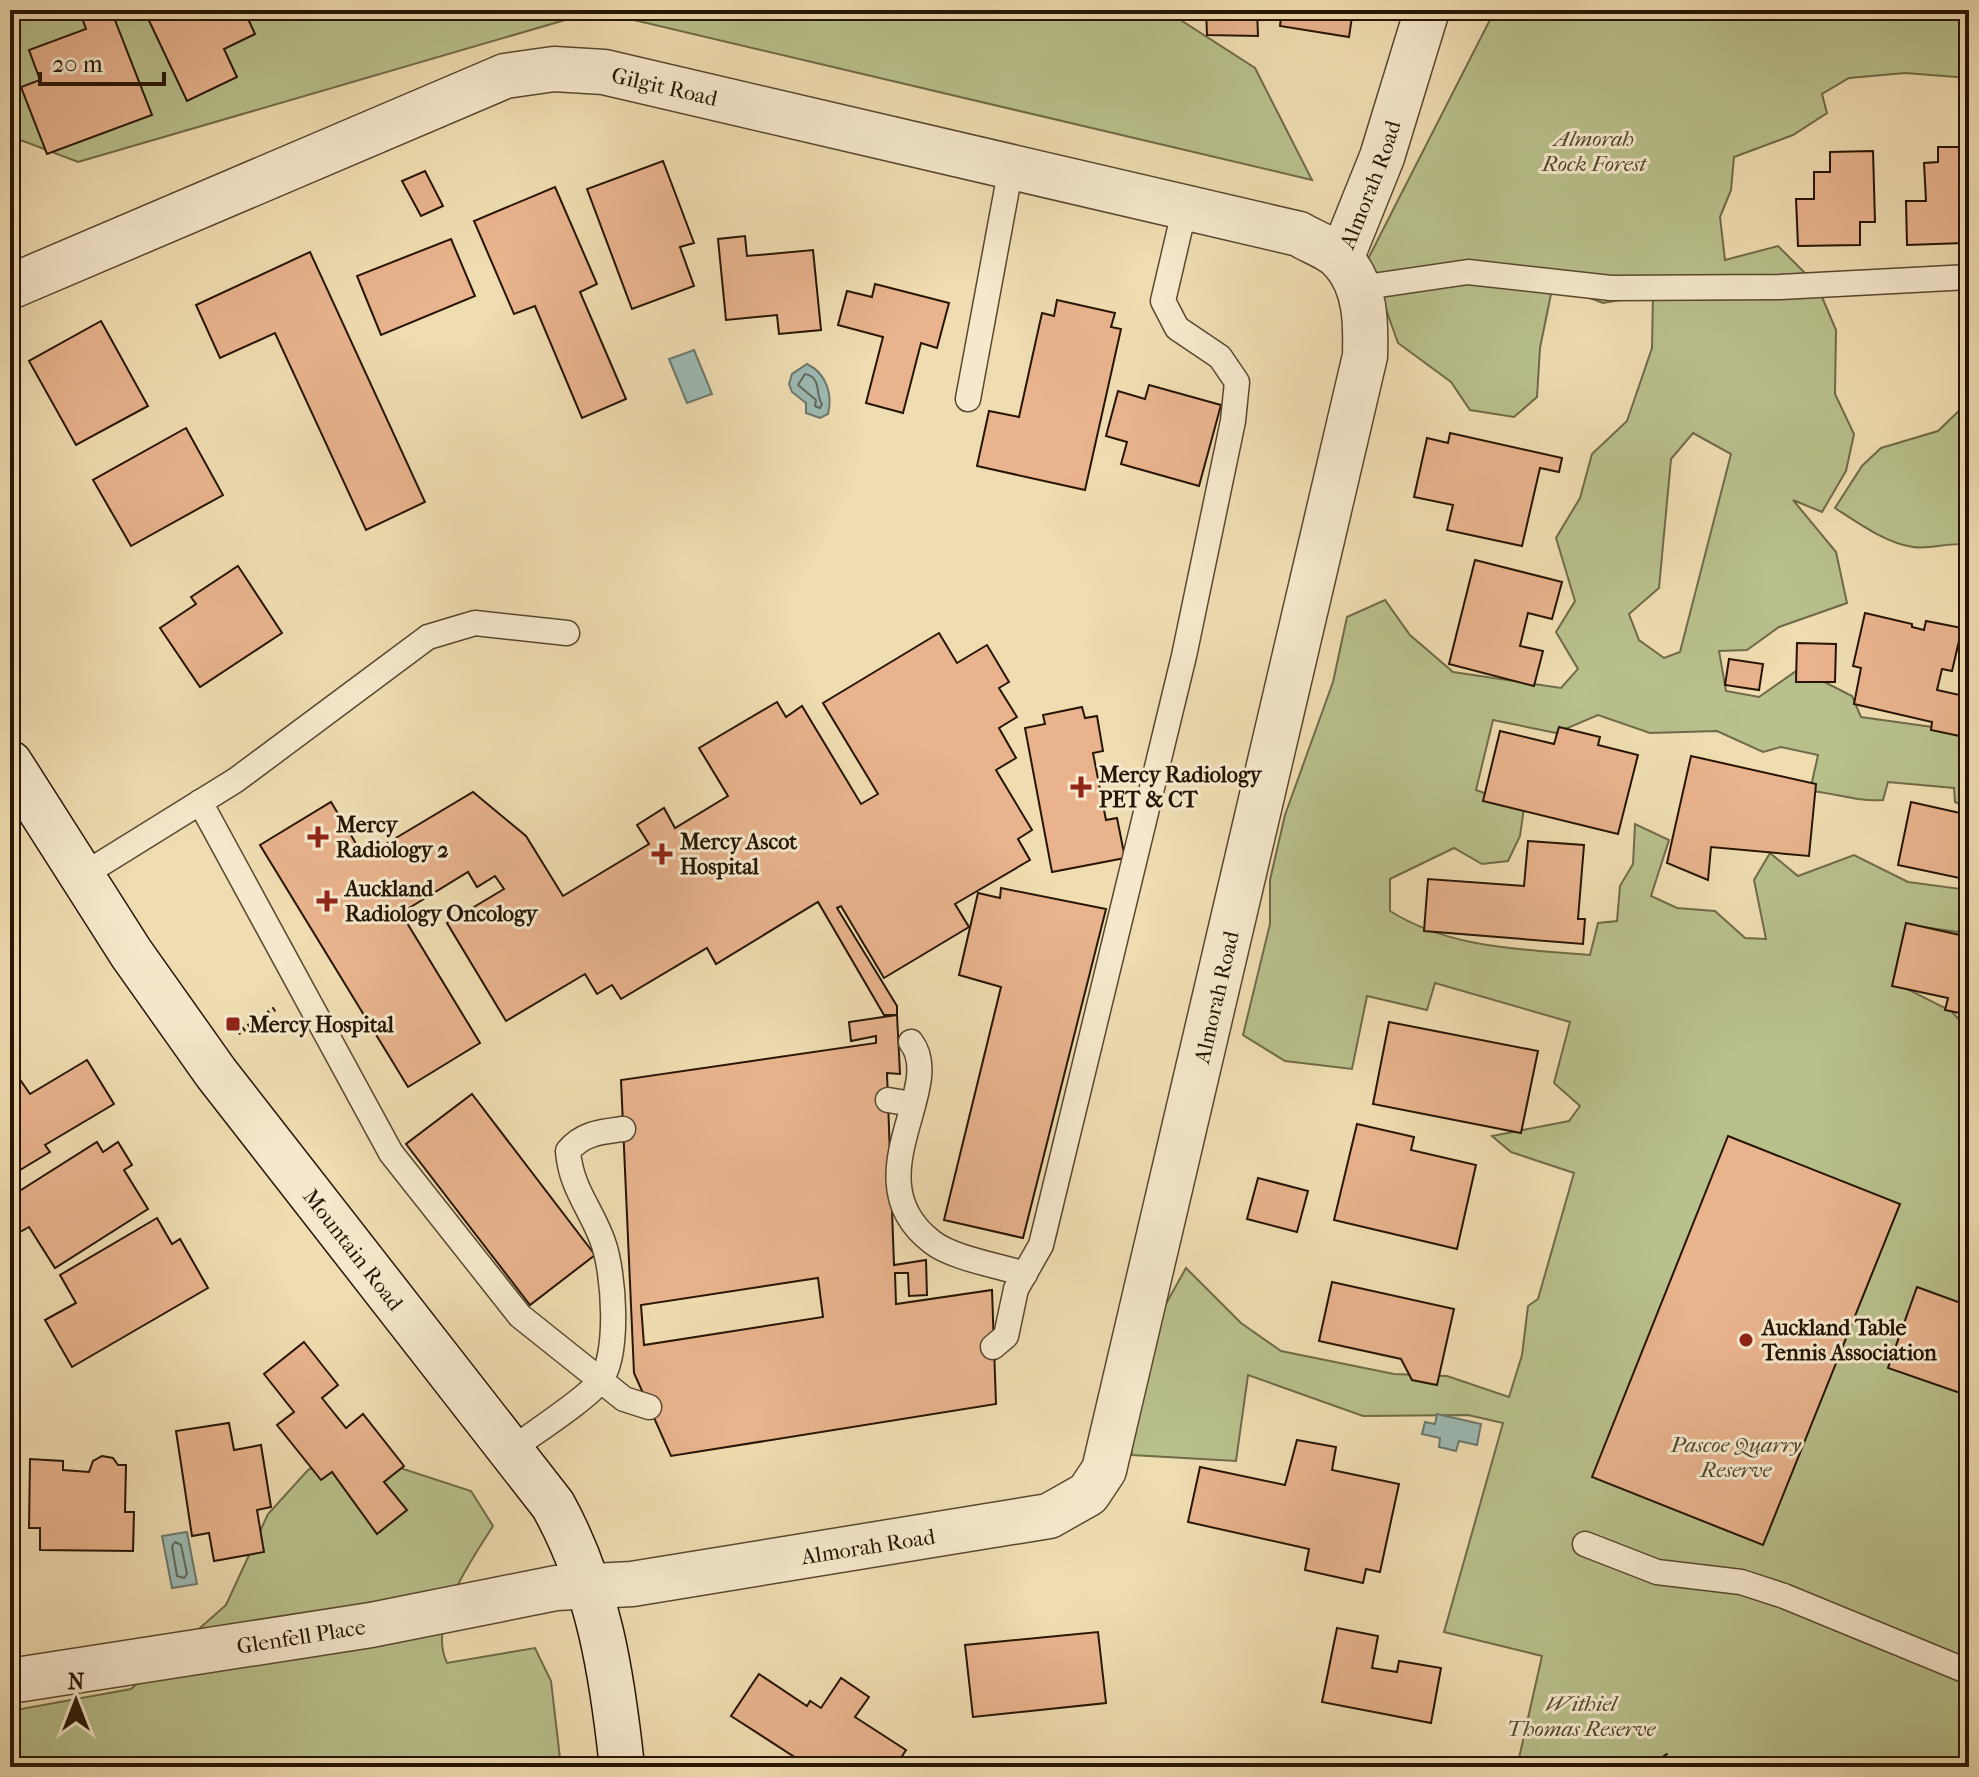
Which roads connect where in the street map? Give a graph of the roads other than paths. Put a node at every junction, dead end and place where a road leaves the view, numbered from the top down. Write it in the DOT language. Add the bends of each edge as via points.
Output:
graph roads {
  1 [pos="1427,10"];
  2 [pos="1011,167"];
  3 [pos="1185,207"];
  4 [pos="1350,273"];
  5 [pos="1969,277"];
  6 [pos="10,287"];
  7 [pos="968,399"];
  8 [pos="567,633"];
  9 [pos="10,763"];
  10 [pos="200,802"];
  11 [pos="83,875"];
  12 [pos="911,1042"];
  13 [pos="623,1129"];
  14 [pos="1025,1274"];
  15 [pos="993,1347"];
  16 [pos="601,1381"];
  17 [pos="649,1407"];
  18 [pos="512,1449"];
  19 [pos="1585,1544"];
  20 [pos="591,1586"];
  21 [pos="1969,1672"];
  22 [pos="10,1681"];
  23 [pos="622,1767"];
  1 -- 4 [label="street, Almorah Road"];
  2 -- 3 [label="street, Gilgit Road"];
  2 -- 6 [label="street, Gilgit Road" via="604,72 554,69 505,76"];
  2 -- 7 [label="lane"];
  3 -- 4 [label="street, Gilgit Road" via="1299,234"];
  3 -- 14 [label="lane" via="1163,301 1177,328 1220,357 1237,382 1233,421 1184,656 1041,1245"];
  4 -- 5 [label="lane" via="1468,272 1611,288 1780,287"];
  4 -- 20 [label="street, Almorah Road" via="1366,320 1365,356 1104,1470 1088,1494 1049,1516 632,1584"];
  8 -- 10 [label="lane" via="475,623 428,637"];
  9 -- 11 [label="street, Mountain Road"];
  10 -- 11 [label="lane"];
  10 -- 16 [label="lane" via="391,1153 520,1316"];
  11 -- 18 [label="street, Mountain Road" via="204,1056"];
  12 -- 14 [label="lane" via="921,1067 900,1102 899,1194 908,1219 934,1244"];
  13 -- 16 [label="lane" via="592,1133 568,1151 570,1177 605,1245 615,1329"];
  14 -- 15 [label="lane" via="1016,1289 1006,1336"];
  16 -- 17 [label="lane" via="624,1399"];
  16 -- 18 [label="lane"];
  18 -- 20 [label="street, Mountain Road" via="553,1505"];
  19 -- 21 [label="lane" via="1657,1572 1741,1582 1784,1596"];
  20 -- 22 [label="street, Glenfell Place"];
  20 -- 23 [label="street, Mountain Road" via="605,1637"];
}
